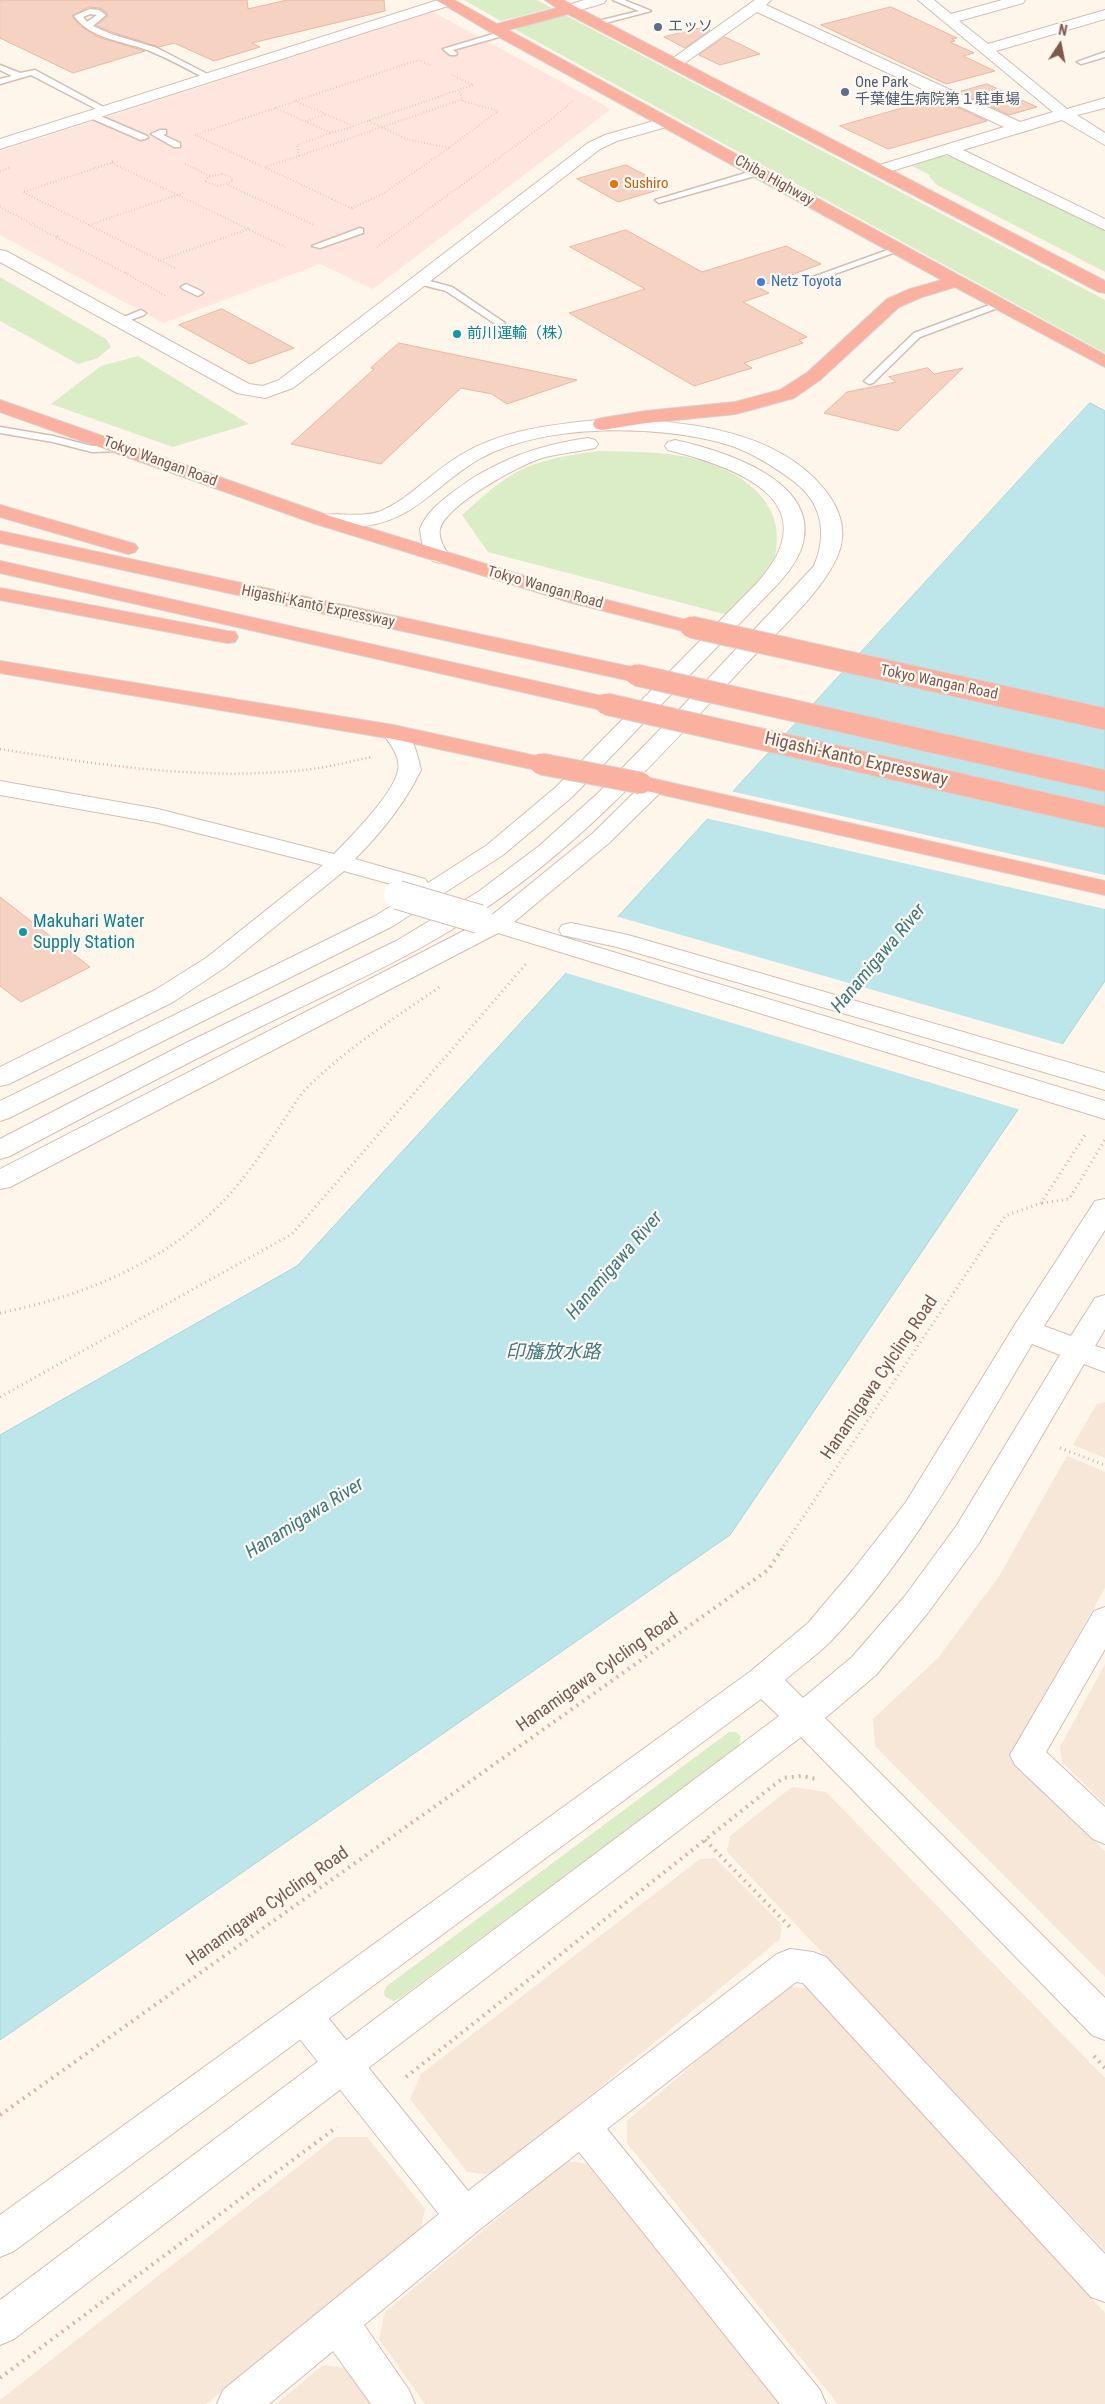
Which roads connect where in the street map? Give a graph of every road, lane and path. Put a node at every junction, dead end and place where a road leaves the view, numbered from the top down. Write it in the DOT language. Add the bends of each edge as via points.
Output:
graph roads {
  1 [pos="552,0"];
  2 [pos="599,0"];
  3 [pos="617,0"];
  4 [pos="925,0"];
  5 [pos="1018,0"];
  6 [pos="444,1"];
  7 [pos="760,3"];
  8 [pos="1089,3"];
  9 [pos="1105,8"];
  10 [pos="570,10"];
  11 [pos="1105,14"];
  12 [pos="949,19"];
  13 [pos="597,24"];
  14 [pos="88,25"];
  15 [pos="499,31"];
  16 [pos="446,49"];
  17 [pos="986,49"];
  18 [pos="1105,54"];
  19 [pos="1081,62"];
  20 [pos="674,64"];
  21 [pos="0,67"];
  22 [pos="434,67"];
  23 [pos="450,74"];
  24 [pos="19,76"];
  25 [pos="209,77"];
  26 [pos="0,82"];
  27 [pos="459,90"];
  28 [pos="576,97"];
  29 [pos="463,99"];
  30 [pos="295,101"];
  31 [pos="1105,103"];
  32 [pos="274,108"];
  33 [pos="98,112"];
  34 [pos="326,114"];
  35 [pos="1064,114"];
  36 [pos="369,121"];
  37 [pos="306,122"];
  38 [pos="664,123"];
  39 [pos="353,126"];
  40 [pos="381,127"];
  41 [pos="1019,128"];
  42 [pos="331,133"];
  43 [pos="144,138"];
  44 [pos="1105,140"];
  45 [pos="129,143"];
  46 [pos="0,144"];
  47 [pos="178,145"];
  48 [pos="449,148"];
  49 [pos="949,148"];
  50 [pos="298,156"];
  51 [pos="265,167"];
  52 [pos="879,170"];
  53 [pos="758,172"];
  54 [pos="228,184"];
  55 [pos="183,193"];
  56 [pos="179,194"];
  57 [pos="659,200"];
  58 [pos="0,207"];
  59 [pos="352,208"];
  60 [pos="357,210"];
  61 [pos="89,225"];
  62 [pos="1105,225"];
  63 [pos="250,228"];
  64 [pos="321,229"];
  65 [pos="359,229"];
  66 [pos="317,246"];
  67 [pos="285,247"];
  68 [pos="372,248"];
  69 [pos="899,249"];
  70 [pos="0,255"];
  71 [pos="158,261"];
  72 [pos="182,272"];
  73 [pos="815,278"];
  74 [pos="418,281"];
  75 [pos="958,281"];
  76 [pos="186,287"];
  77 [pos="1105,288"];
  78 [pos="198,293"];
  79 [pos="166,296"];
  80 [pos="1000,304"];
  81 [pos="141,313"];
  82 [pos="119,320"];
  83 [pos="500,323"];
  84 [pos="1105,362"];
  85 [pos="869,381"];
  86 [pos="0,406"];
  87 [pos="602,424"];
  88 [pos="0,430"];
  89 [pos="120,448"];
  90 [pos="0,512"];
  91 [pos="323,520"];
  92 [pos="0,537"];
  93 [pos="440,557"];
  94 [pos="0,567"];
  95 [pos="0,594"];
  96 [pos="287,600"];
  97 [pos="0,666"];
  98 [pos="636,675"];
  99 [pos="517,684"];
  100 [pos="606,704"];
  101 [pos="1105,719"];
  102 [pos="393,732"];
  103 [pos="0,750"];
  104 [pos="372,757"];
  105 [pos="1105,781"];
  106 [pos="655,786"];
  107 [pos="0,789"];
  108 [pos="1105,817"];
  109 [pos="334,868"];
  110 [pos="1105,888"];
  111 [pos="496,916"];
  112 [pos="586,943"];
  113 [pos="526,964"];
  114 [pos="447,982"];
  115 [pos="0,1078"];
  116 [pos="1105,1082"];
  117 [pos="1105,1110"];
  118 [pos="0,1112"];
  119 [pos="1085,1135"];
  120 [pos="1105,1140"];
  121 [pos="0,1150"];
  122 [pos="0,1180"];
  123 [pos="1041,1203"];
  124 [pos="1105,1208"];
  125 [pos="1105,1305"];
  126 [pos="0,1313"];
  127 [pos="1026,1330"];
  128 [pos="1091,1356"];
  129 [pos="0,1396"];
  130 [pos="1060,1448"];
  131 [pos="1105,1465"];
  132 [pos="1105,1620"];
  133 [pos="763,1680"];
  134 [pos="803,1717"];
  135 [pos="821,1781"];
  136 [pos="1105,1829"];
  137 [pos="705,1840"];
  138 [pos="800,1966"];
  139 [pos="304,2016"];
  140 [pos="1105,2024"];
  141 [pos="1091,2054"];
  142 [pos="343,2066"];
  143 [pos="1105,2068"];
  144 [pos="406,2077"];
  145 [pos="0,2114"];
  146 [pos="337,2127"];
  147 [pos="582,2127"];
  148 [pos="465,2217"];
  149 [pos="0,2238"];
  150 [pos="1105,2283"];
  151 [pos="338,2322"];
  152 [pos="0,2325"];
  153 [pos="0,2378"];
  154 [pos="236,2404"];
  155 [pos="395,2404"];
  156 [pos="806,2404"];
  1 -- 10 [label="highway"];
  2 -- 10 [label="street"];
  3 -- 13 [label="lane" via="647,11"];
  4 -- 12 [label="street"];
  5 -- 12 [label="street"];
  6 -- 15 [label="highway, Chiba Highway"];
  6 -- 25 [label="street"];
  7 -- 20 [label="street"];
  7 -- 41 [label="street"];
  8 -- 9 [label="street"];
  10 -- 13 [label="highway"];
  10 -- 15 [label="highway"];
  11 -- 17 [label="street"];
  12 -- 17 [label="street"];
  13 -- 20 [label="highway"];
  14 -- 25 [label="lane"];
  15 -- 16 [label="lane"];
  15 -- 38 [label="highway, Chiba Highway"];
  17 -- 35 [label="street"];
  18 -- 19 [label="lane"];
  20 -- 52 [label="highway"];
  21 -- 24 [label="lane"];
  22 -- 30 [label="path" via="418,60"];
  23 -- 27 [label="path" via="473,85"];
  24 -- 26 [label="lane"];
  24 -- 33 [label="lane" via="32,72"];
  25 -- 33 [label="street"];
  27 -- 29 [label="path"];
  27 -- 36 [label="path"];
  28 -- 68 [label="path" via="378,247"];
  29 -- 40 [label="path"];
  29 -- 48 [label="path" via="498,111"];
  30 -- 32 [label="path"];
  30 -- 34 [label="path"];
  31 -- 35 [label="street"];
  32 -- 37 [label="path"];
  32 -- 51 [label="path" via="195,135"];
  33 -- 43 [label="lane"];
  33 -- 46 [label="street"];
  34 -- 37 [label="path"];
  34 -- 39 [label="path"];
  35 -- 41 [label="street"];
  35 -- 44 [label="street"];
  36 -- 39 [label="path"];
  36 -- 40 [label="path"];
  37 -- 42 [label="path"];
  38 -- 53 [label="highway, Chiba Highway"];
  38 -- 74 [label="street" via="594,146"];
  39 -- 42 [label="path"];
  40 -- 48 [label="path" via="406,139"];
  40 -- 50 [label="path"];
  41 -- 49 [label="street"];
  42 -- 50 [label="path" via="297,146"];
  43 -- 45 [label="lane"];
  43 -- 47 [label="lane" via="159,133"];
  48 -- 59 [label="path" via="381,195"];
  49 -- 52 [label="street"];
  49 -- 62 [label="street"];
  50 -- 51 [label="path"];
  51 -- 59 [label="path"];
  52 -- 77 [label="highway"];
  53 -- 57 [label="lane"];
  53 -- 69 [label="highway, Chiba Highway"];
  54 -- 54 [label="path" via="234,179 222,174 205,180 207,184"];
  54 -- 64 [label="path"];
  55 -- 56 [label="path"];
  56 -- 61 [label="path"];
  56 -- 61 [label="path" via="112,162 23,192"];
  56 -- 63 [label="path"];
  58 -- 79 [label="path"];
  59 -- 60 [label="path"];
  61 -- 71 [label="path"];
  63 -- 67 [label="path"];
  63 -- 71 [label="path"];
  65 -- 66 [label="lane"];
  69 -- 73 [label="lane"];
  69 -- 75 [label="highway, Chiba Highway"];
  70 -- 82 [label="street"];
  71 -- 72 [label="path"];
  74 -- 82 [label="street" via="286,384 265,392 244,389"];
  74 -- 83 [label="lane" via="449,289"];
  75 -- 80 [label="highway, Chiba Highway"];
  75 -- 87 [label="highway" via="893,303 814,376 787,394 736,408"];
  76 -- 78 [label="lane"];
  80 -- 84 [label="highway, Chiba Highway"];
  80 -- 85 [label="lane" via="916,335"];
  81 -- 82 [label="lane"];
  86 -- 89 [label="highway, Tokyo Wangan Road"];
  87 -- 91 [label="street" via="546,431 488,448 461,462 386,516"];
  87 -- 121 [label="street" via="675,429 718,437 750,447 786,464 811,485 828,510 834,536 823,568 595,808 527,868 489,896 396,950"];
  88 -- 89 [label="lane" via="92,449"];
  89 -- 91 [label="highway, Tokyo Wangan Road"];
  90 -- 96 [label="highway" via="256,586"];
  91 -- 93 [label="highway, Tokyo Wangan Road"];
  92 -- 96 [label="highway, Higashi-Kantō Expressway"];
  93 -- 101 [label="highway, Tokyo Wangan Road, bridge" via="576,598 690,627"];
  93 -- 118 [label="street" via="430,536 431,527 443,510 477,482 516,460 578,445 646,443 716,456 747,470 774,488 791,511 794,525 794,536 786,557 764,587 564,792 494,850 384,921"];
  94 -- 99 [label="highway, Higashi-Kantō Expressway"];
  95 -- 99 [label="highway" via="453,679"];
  96 -- 98 [label="highway, Higashi-Kantō Expressway"];
  97 -- 102 [label="highway"];
  98 -- 105 [label="highway, Higashi-Kanto Expressway, bridge"];
  99 -- 100 [label="highway, Higashi-Kantō Expressway"];
  100 -- 108 [label="highway, Higashi-Kanto Expressway, bridge"];
  102 -- 106 [label="highway, bridge"];
  102 -- 109 [label="street" via="405,747 410,770 399,792"];
  103 -- 104 [label="path" via="122,767 234,773 305,770"];
  106 -- 110 [label="highway"];
  106 -- 111 [label="street" via="601,838"];
  107 -- 109 [label="street" via="168,832"];
  109 -- 111 [label="street, bridge"];
  109 -- 115 [label="street" via="215,964 164,996"];
  111 -- 112 [label="street"];
  111 -- 122 [label="street"];
  112 -- 116 [label="street" via="619,940"];
  112 -- 117 [label="street"];
  113 -- 129 [label="path" via="292,1234"];
  114 -- 126 [label="path" via="337,1060 304,1091 231,1192 202,1222 153,1260 99,1287"];
  119 -- 123 [label="path"];
  120 -- 123 [label="path, Hanamigawa Cylcling Road" via="1069,1199"];
  123 -- 145 [label="path, Hanamigawa Cylcling Road" via="1005,1216 768,1570"];
  124 -- 127 [label="street"];
  125 -- 128 [label="street"];
  127 -- 128 [label="street"];
  127 -- 133 [label="street" via="917,1510 819,1632"];
  128 -- 134 [label="street" via="916,1605 864,1666"];
  130 -- 131 [label="path"];
  132 -- 136 [label="street" via="1027,1755"];
  133 -- 134 [label="street"];
  133 -- 139 [label="street"];
  134 -- 140 [label="street"];
  134 -- 142 [label="street"];
  135 -- 137 [label="path" via="802,1776 783,1778"];
  137 -- 138 [label="path" via="792,1927"];
  137 -- 144 [label="path"];
  138 -- 147 [label="street" via="790,1965"];
  138 -- 150 [label="street" via="813,1968"];
  139 -- 142 [label="street"];
  139 -- 149 [label="street"];
  141 -- 143 [label="path"];
  142 -- 148 [label="street"];
  142 -- 152 [label="street"];
  146 -- 153 [label="path"];
  147 -- 148 [label="street"];
  147 -- 156 [label="street"];
  148 -- 151 [label="street"];
  151 -- 154 [label="street"];
  151 -- 155 [label="street"];
}
